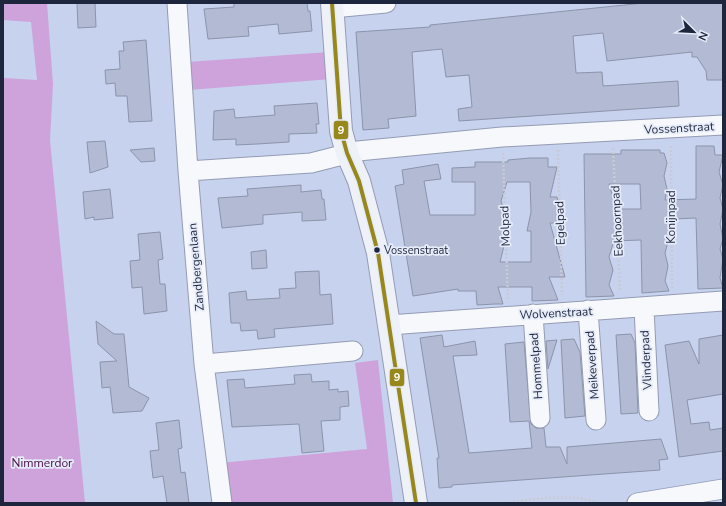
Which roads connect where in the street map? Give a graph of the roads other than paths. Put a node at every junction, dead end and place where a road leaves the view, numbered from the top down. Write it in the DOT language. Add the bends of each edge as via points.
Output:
graph roads {
  1 [pos="176,3"];
  2 [pos="386,3"];
  3 [pos="332,5"];
  4 [pos="723,125"];
  5 [pos="347,153"];
  6 [pos="188,171"];
  7 [pos="723,301"];
  8 [pos="644,308"];
  9 [pos="588,310"];
  10 [pos="532,314"];
  11 [pos="389,325"];
  12 [pos="353,352"];
  13 [pos="204,364"];
  14 [pos="649,411"];
  15 [pos="540,418"];
  16 [pos="596,420"];
  17 [pos="723,489"];
  18 [pos="222,503"];
  19 [pos="416,503"];
  20 [pos="637,503"];
  1 -- 6 [label="street, Zandbergenlaan"];
  2 -- 3 [label="street"];
  3 -- 5 [label="street" via="341,131"];
  4 -- 5 [label="street, Vossenstraat" via="502,137"];
  5 -- 6 [label="street" via="312,163"];
  5 -- 11 [label="street" via="359,181 378,253"];
  6 -- 13 [label="street, Zandbergenlaan"];
  7 -- 8 [label="street, Wolvenstraat"];
  8 -- 9 [label="street, Wolvenstraat"];
  8 -- 14 [label="street, Vlinderpad"];
  9 -- 10 [label="street, Wolvenstraat"];
  9 -- 16 [label="street, Meikeverpad"];
  10 -- 11 [label="street, Wolvenstraat"];
  10 -- 15 [label="street, Hommelpad"];
  11 -- 19 [label="street"];
  12 -- 13 [label="street"];
  13 -- 18 [label="street, Zandbergenlaan"];
  17 -- 20 [label="street"];
}
